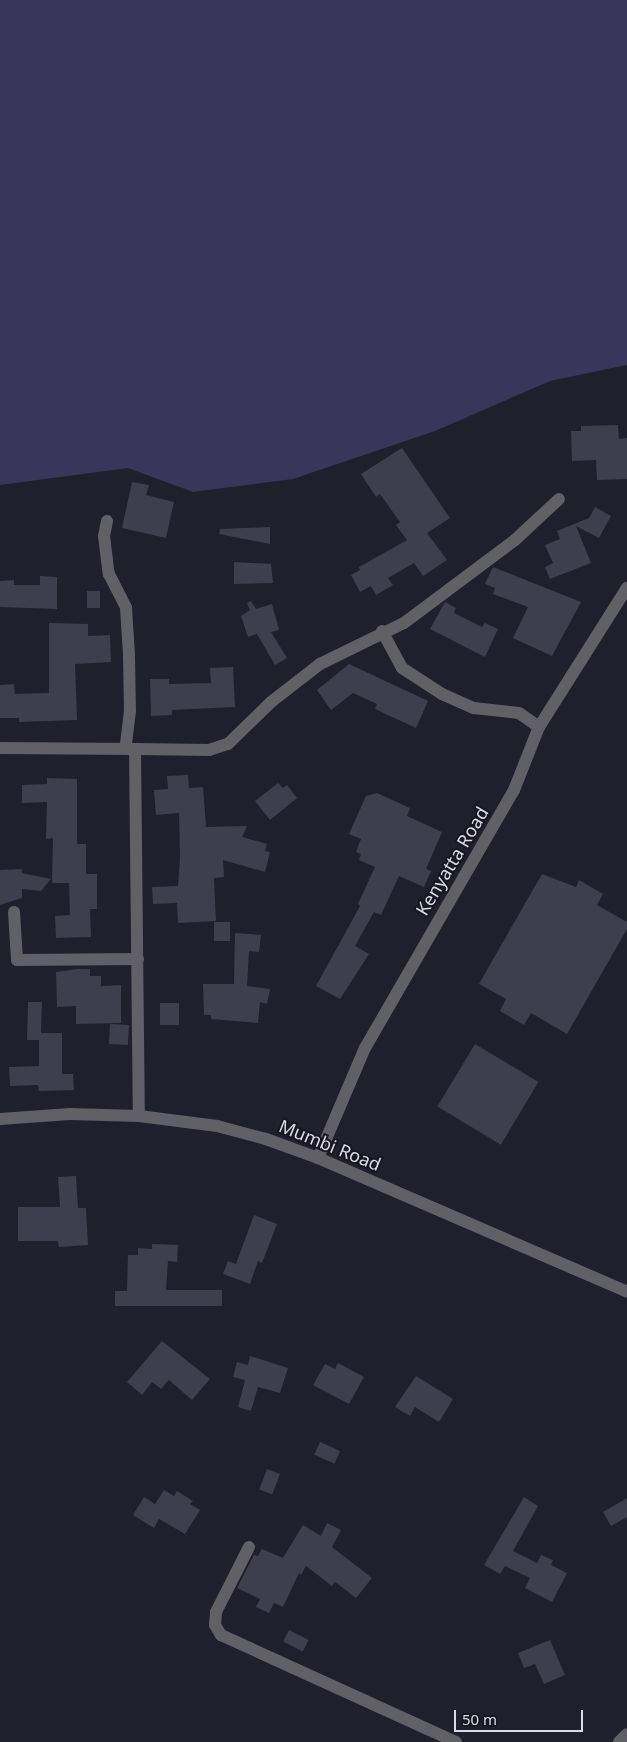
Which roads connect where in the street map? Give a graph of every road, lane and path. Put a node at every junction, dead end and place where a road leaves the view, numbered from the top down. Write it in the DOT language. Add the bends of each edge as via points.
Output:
graph roads {
  1 [pos="559,499"];
  2 [pos="107,521"];
  3 [pos="627,588"];
  4 [pos="382,631"];
  5 [pos="539,727"];
  6 [pos="0,748"];
  7 [pos="130,749"];
  8 [pos="14,912"];
  9 [pos="138,959"];
  10 [pos="139,1116"];
  11 [pos="0,1119"];
  12 [pos="318,1158"];
  13 [pos="627,1292"];
  14 [pos="249,1547"];
  15 [pos="627,1734"];
  16 [pos="456,1742"];
  17 [pos="619,1742"];
  1 -- 4 [label="street" via="515,540 404,623"];
  2 -- 7 [label="street" via="104,536 109,574 126,608"];
  3 -- 5 [label="street, Kenyatta Road"];
  4 -- 5 [label="street" via="402,668 442,694 474,708 519,713"];
  4 -- 7 [label="street" via="320,664 271,702 228,744 209,750"];
  5 -- 12 [label="street, Kenyatta Road" via="514,790 365,1048"];
  6 -- 7 [label="street"];
  7 -- 9 [label="street"];
  8 -- 9 [label="street" via="17,960"];
  9 -- 10 [label="street"];
  10 -- 11 [label="street, Mumbi Road" via="70,1114"];
  10 -- 12 [label="street, Mumbi Road" via="217,1126 266,1138"];
  12 -- 13 [label="street, Mumbi Road"];
  14 -- 16 [label="street" via="216,1612 215,1625 221,1635"];
  15 -- 17 [label="street"];
}
